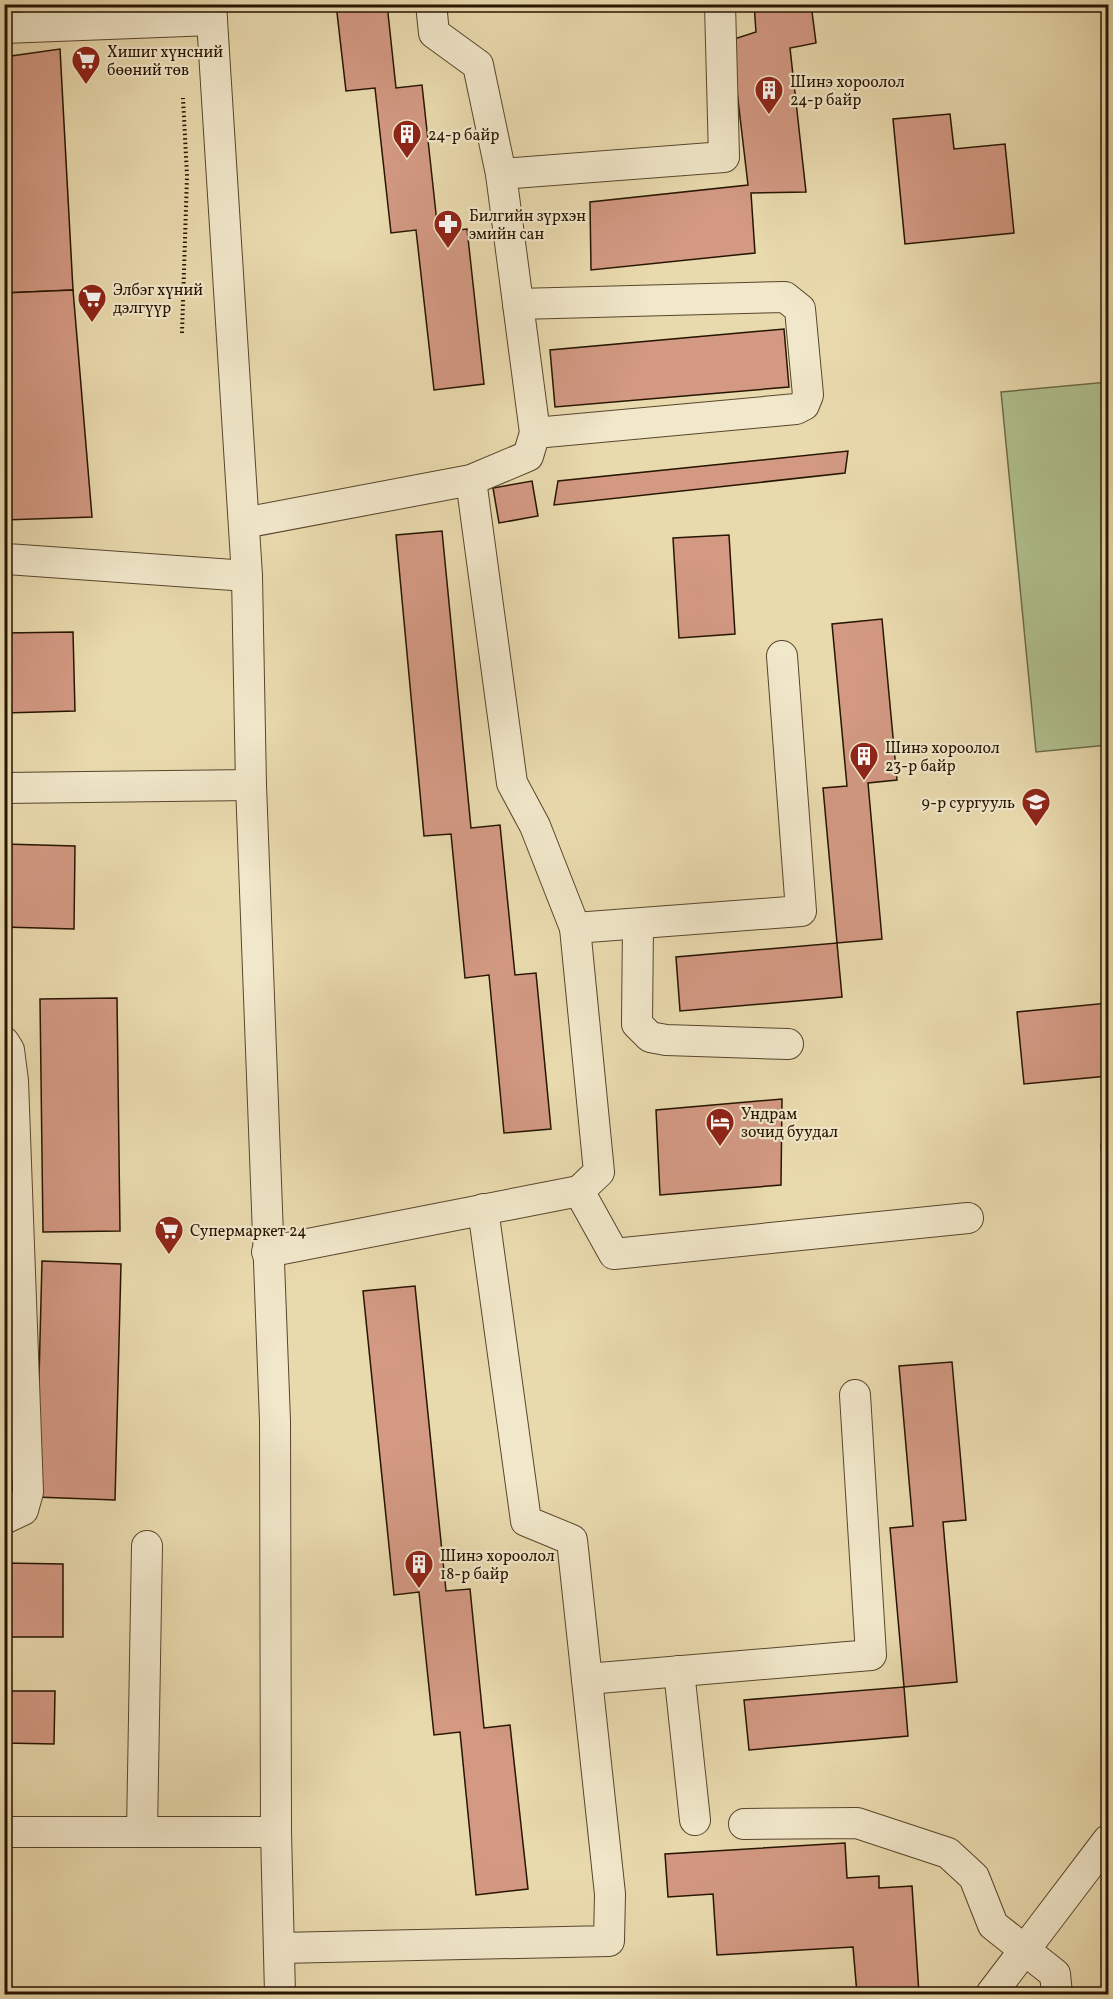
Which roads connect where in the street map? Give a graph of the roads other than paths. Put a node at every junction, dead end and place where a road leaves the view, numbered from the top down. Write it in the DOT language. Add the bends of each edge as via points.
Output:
graph roads {
  1 [pos="431,4"];
  2 [pos="720,4"];
  3 [pos="212,12"];
  4 [pos="4,28"];
  5 [pos="501,174"];
  6 [pos="518,304"];
  7 [pos="535,433"];
  8 [pos="471,480"];
  9 [pos="244,523"];
  10 [pos="4,557"];
  11 [pos="247,576"];
  12 [pos="782,656"];
  13 [pos="251,785"];
  14 [pos="4,788"];
  15 [pos="638,924"];
  16 [pos="575,928"];
  17 [pos="4,1042"];
  18 [pos="788,1044"];
  19 [pos="579,1191"];
  20 [pos="483,1209"];
  21 [pos="968,1218"];
  22 [pos="267,1252"];
  23 [pos="855,1395"];
  24 [pos="4,1519"];
  25 [pos="147,1546"];
  26 [pos="679,1671"];
  27 [pos="587,1679"];
  28 [pos="695,1820"];
  29 [pos="744,1824"];
  30 [pos="4,1832"];
  31 [pos="142,1832"];
  32 [pos="276,1832"];
  33 [pos="1108,1840"];
  34 [pos="279,1948"];
  35 [pos="1026,1949"];
  36 [pos="280,1995"];
  37 [pos="991,1995"];
  38 [pos="1058,1995"];
  1 -- 5 [label="street" via="434,33 478,65"];
  2 -- 5 [label="street" via="724,156"];
  3 -- 4 [label="street"];
  3 -- 9 [label="street"];
  5 -- 6 [label="street"];
  6 -- 7 [label="street"];
  6 -- 7 [label="street" via="785,297 800,309 807,395 804,405 796,409"];
  7 -- 8 [label="street" via="528,456"];
  8 -- 9 [label="street"];
  8 -- 16 [label="street" via="512,783 535,826"];
  9 -- 11 [label="street"];
  10 -- 11 [label="street"];
  11 -- 13 [label="street"];
  12 -- 15 [label="street" via="801,911"];
  13 -- 14 [label="street"];
  13 -- 22 [label="street"];
  15 -- 16 [label="street"];
  15 -- 18 [label="street" via="637,1024 650,1037"];
  16 -- 19 [label="street" via="599,1172"];
  17 -- 24 [label="street" via="9,1050 13,1081 28,1492 23,1510"];
  19 -- 20 [label="street"];
  19 -- 21 [label="street" via="614,1254"];
  20 -- 22 [label="street"];
  20 -- 27 [label="street" via="526,1521 572,1540"];
  22 -- 32 [label="street" via="275,1421"];
  23 -- 26 [label="street" via="871,1655"];
  25 -- 31 [label="street"];
  26 -- 27 [label="street"];
  26 -- 28 [label="street"];
  27 -- 34 [label="street" via="610,1894 609,1941"];
  29 -- 35 [label="street" via="857,1823 948,1853 974,1877 993,1925"];
  30 -- 31 [label="street"];
  31 -- 32 [label="street"];
  32 -- 34 [label="street"];
  33 -- 35 [label="street"];
  34 -- 36 [label="street"];
  35 -- 37 [label="street"];
  35 -- 38 [label="street" via="1055,1974"];
}
